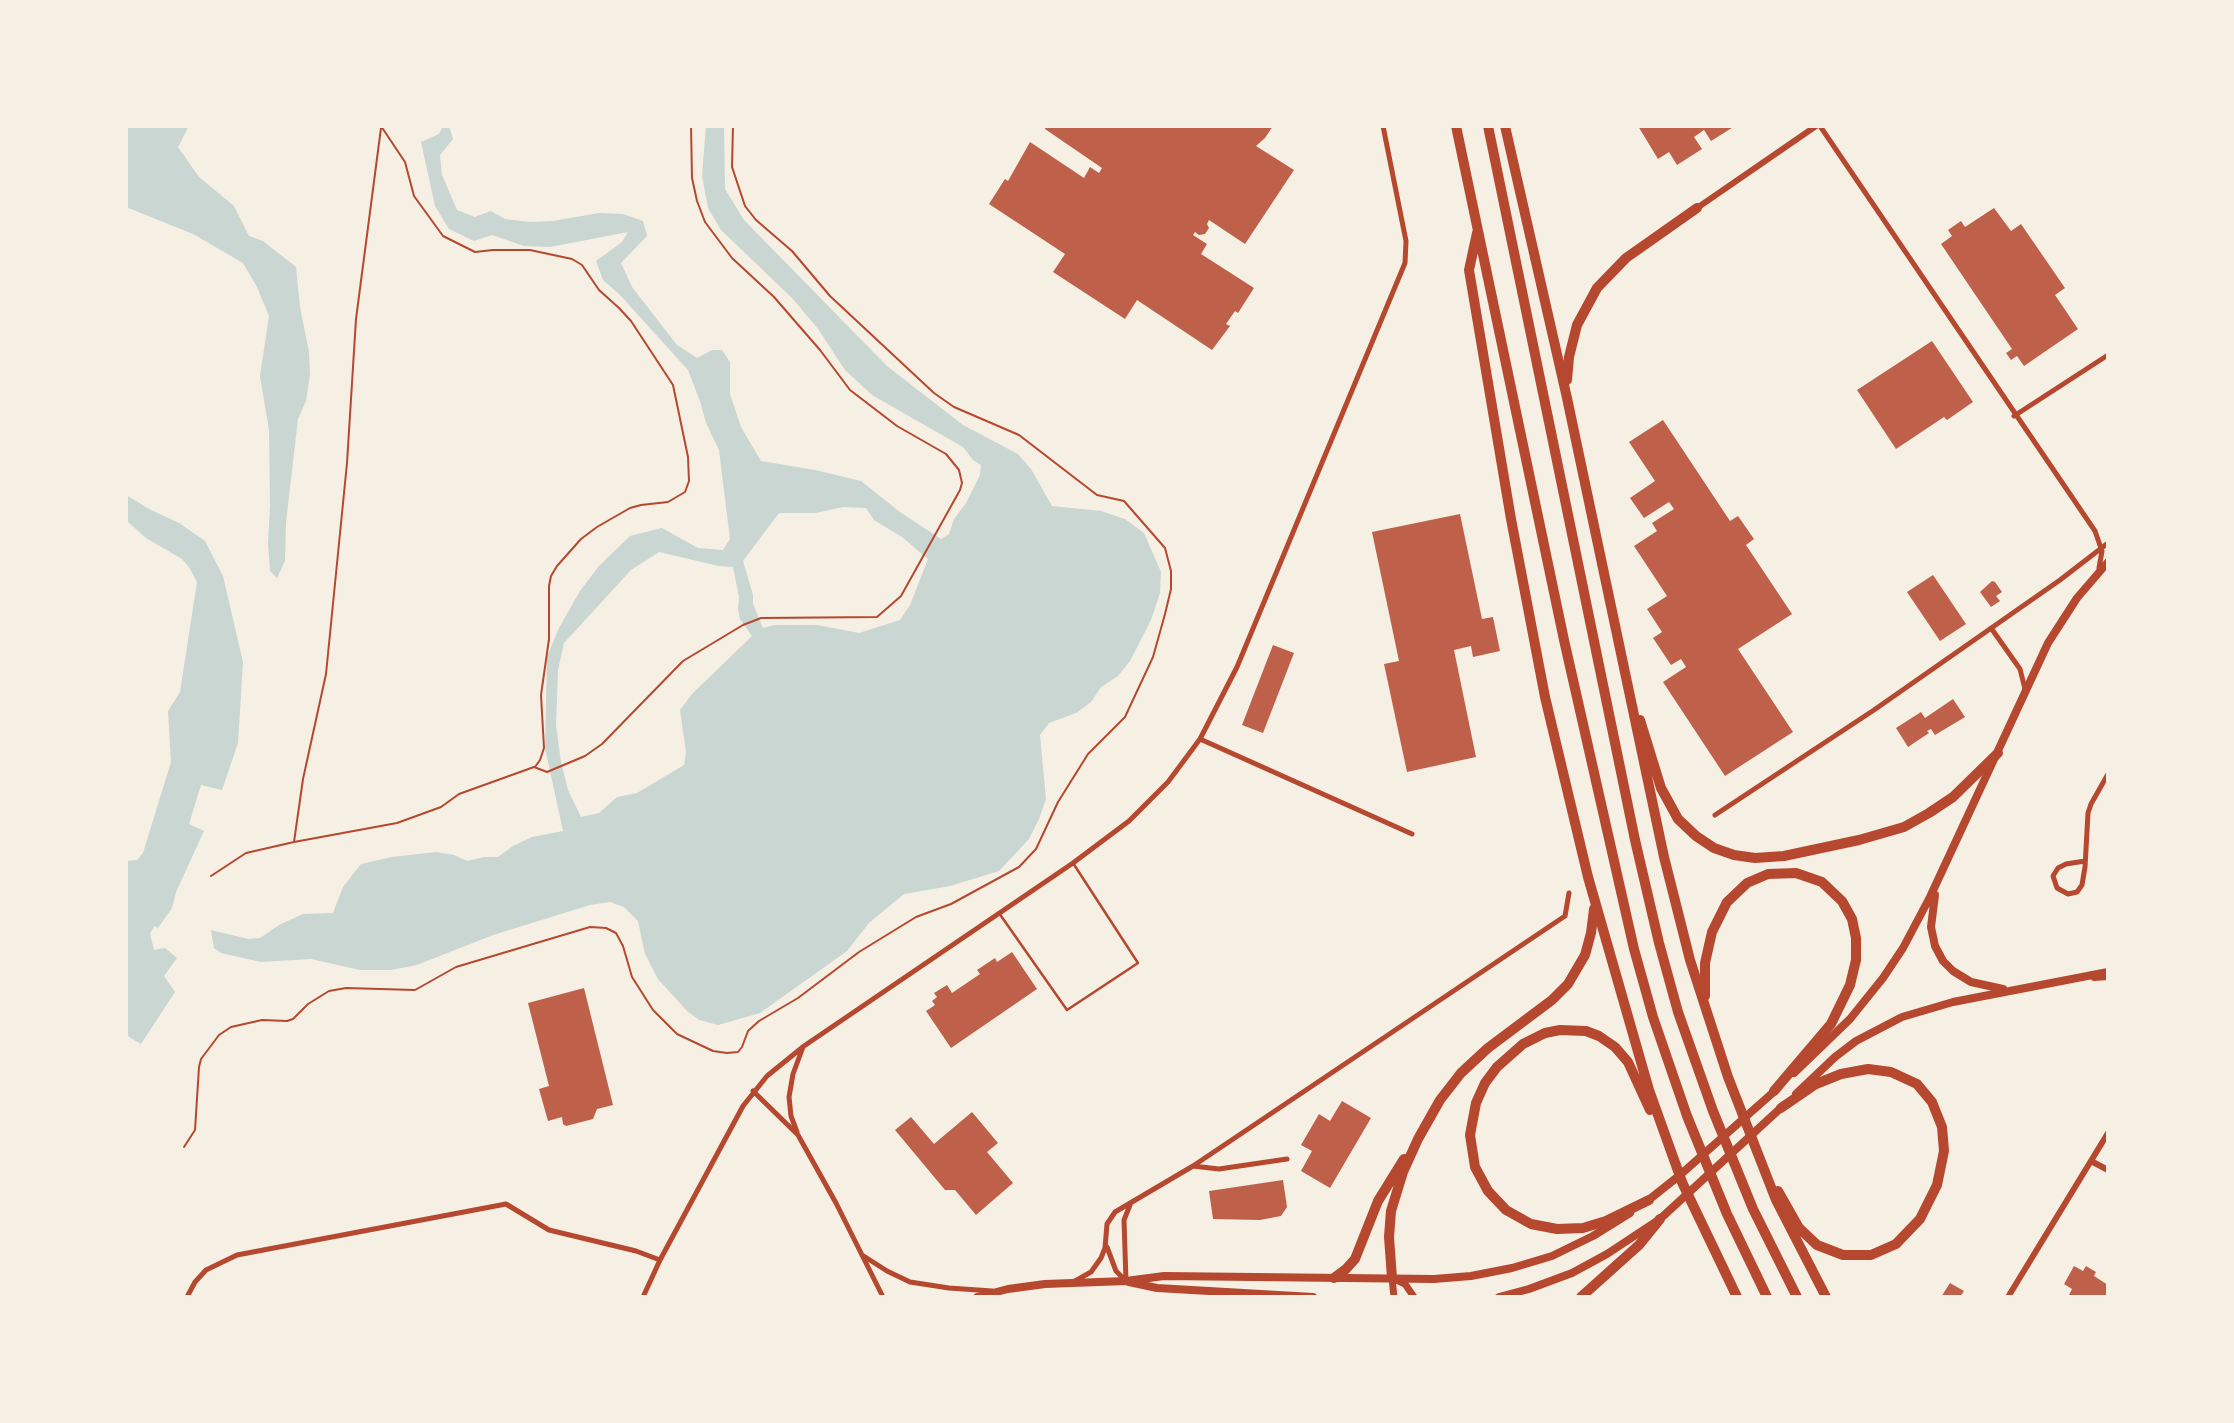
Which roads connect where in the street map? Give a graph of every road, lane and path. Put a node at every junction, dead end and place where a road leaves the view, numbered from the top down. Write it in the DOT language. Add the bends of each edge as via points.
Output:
graph roads {
  1 [pos="381,126"];
  2 [pos="691,126"];
  3 [pos="733,126"];
  4 [pos="1383,126"];
  5 [pos="1456,126"];
  6 [pos="1488,126"];
  7 [pos="1505,126"];
  8 [pos="1818,126"];
  9 [pos="1697,208"];
  10 [pos="1478,228"];
  11 [pos="2108,355"];
  12 [pos="1567,398"];
  13 [pos="2014,416"];
  14 [pos="2108,542"];
  15 [pos="2101,548"];
  16 [pos="2108,562"];
  17 [pos="2096,574"];
  18 [pos="1991,628"];
  19 [pos="1620,651"];
  20 [pos="2025,690"];
  21 [pos="1200,739"];
  22 [pos="1998,753"];
  23 [pos="534,767"];
  24 [pos="2108,774"];
  25 [pos="1715,815"];
  26 [pos="1412,834"];
  27 [pos="294,842"];
  28 [pos="2085,860"];
  29 [pos="1073,863"];
  30 [pos="1945,866"];
  31 [pos="211,876"];
  32 [pos="1588,877"];
  33 [pos="1569,893"];
  34 [pos="999,914"];
  35 [pos="2108,975"];
  36 [pos="2022,989"];
  37 [pos="1710,1027"];
  38 [pos="803,1046"];
  39 [pos="753,1091"];
  40 [pos="1774,1091"];
  41 [pos="1781,1108"];
  42 [pos="798,1135"];
  43 [pos="2107,1138"];
  44 [pos="1418,1139"];
  45 [pos="184,1147"];
  46 [pos="1759,1158"];
  47 [pos="1287,1159"];
  48 [pos="2091,1161"];
  49 [pos="1193,1166"];
  50 [pos="2108,1170"];
  51 [pos="1682,1182"];
  52 [pos="1649,1200"];
  53 [pos="1133,1201"];
  54 [pos="1660,1219"];
  55 [pos="1106,1244"];
  56 [pos="862,1255"];
  57 [pos="660,1261"];
  58 [pos="1334,1278"];
  59 [pos="1392,1278"];
  60 [pos="1075,1281"];
  61 [pos="1126,1281"];
  62 [pos="998,1291"];
  63 [pos="187,1297"];
  64 [pos="643,1297"];
  65 [pos="883,1297"];
  66 [pos="977,1297"];
  67 [pos="1313,1297"];
  68 [pos="1394,1297"];
  69 [pos="1414,1297"];
  70 [pos="1499,1297"];
  71 [pos="1581,1297"];
  72 [pos="1737,1297"];
  73 [pos="1767,1297"];
  74 [pos="1797,1297"];
  75 [pos="1826,1297"];
  76 [pos="2008,1297"];
  1 -- 23 [label="path" via="405,162 414,196 443,236 475,252 530,250 582,265 599,290 631,321 673,385 688,457 685,492 667,502 630,508 597,527 551,576 541,695 544,748"];
  1 -- 27 [label="path" via="356,319 326,674"];
  2 -- 23 [label="path" via="692,178 705,222 732,258 774,297 850,390 897,426 946,454 959,470 962,483 901,596 877,617 761,618 743,625 683,661 585,756 547,772"];
  3 -- 45 [label="path" via="732,167 745,205 830,296 934,393 954,407 1019,435 1097,495 1124,501 1165,548 1171,589 1153,657 1125,717 1088,754 1025,862 951,904 916,917 859,952 798,999 759,1021 738,1052 713,1051 677,1034 653,1010 632,977 616,933 590,927 456,967 415,990 329,991 293,1019 231,1027 201,1059 195,1130"];
  4 -- 21 [label="street" via="1406,241 1405,263 1237,667"];
  5 -- 10 [label="highway"];
  6 -- 74 [label="highway" via="1659,943 1713,1111"];
  7 -- 12 [label="highway"];
  8 -- 9 [label="street"];
  8 -- 13 [label="street"];
  9 -- 12 [label="highway" via="1626,258 1597,288 1574,335"];
  10 -- 32 [label="highway" via="1469,270 1506,492 1540,673"];
  10 -- 73 [label="highway" via="1564,640 1640,972 1691,1127"];
  11 -- 13 [label="street"];
  12 -- 19 [label="highway"];
  13 -- 15 [label="street" via="2095,531"];
  14 -- 15 [label="street"];
  15 -- 17 [label="street"];
  15 -- 18 [label="street"];
  16 -- 17 [label="main road"];
  17 -- 20 [label="main road" via="2056,629"];
  18 -- 20 [label="street" via="2018,665"];
  18 -- 25 [label="street"];
  19 -- 22 [label="highway" via="1668,804 1696,836 1734,855 1784,856 1896,830 1942,805"];
  19 -- 37 [label="highway" via="1672,892"];
  20 -- 22 [label="main road"];
  21 -- 26 [label="street"];
  21 -- 29 [label="street" via="1168,782 1129,821"];
  22 -- 30 [label="main road"];
  23 -- 27 [label="path" via="397,823"];
  24 -- 28 [label="street" via="2088,813"];
  27 -- 31 [label="path" via="246,853"];
  28 -- 28 [label="street" via="2058,868 2053,876 2056,888 2068,894 2080,889"];
  29 -- 34 [label="street"];
  29 -- 34 [label="lane" via="1138,963 1067,1010"];
  30 -- 36 [label="main road" via="1931,919 1941,957 1958,975 1975,984"];
  30 -- 40 [label="main road" via="1918,922 1872,993 1838,1032"];
  32 -- 44 [label="highway" via="1593,924 1575,975 1552,1000 1461,1073"];
  32 -- 51 [label="highway" via="1649,1090"];
  33 -- 49 [label="street" via="1565,916"];
  34 -- 38 [label="street"];
  35 -- 36 [label="main road"];
  36 -- 41 [label="main road" via="1927,1009 1879,1028 1835,1057"];
  37 -- 40 [label="highway" via="1704,988 1706,955 1715,925 1731,898 1752,880 1784,872 1812,877 1831,888 1845,905 1855,931 1856,960 1850,985 1831,1024"];
  37 -- 46 [label="highway"];
  38 -- 39 [label="street"];
  38 -- 42 [label="street" via="789,1097"];
  39 -- 42 [label="street"];
  39 -- 57 [label="street"];
  40 -- 52 [label="main road"];
  41 -- 46 [label="highway" via="1816,1084 1848,1072 1880,1070 1907,1078 1932,1101 1942,1127 1943,1157 1934,1192 1916,1225 1896,1244 1871,1255 1843,1255 1805,1235"];
  41 -- 54 [label="main road"];
  42 -- 56 [label="street"];
  43 -- 48 [label="street"];
  44 -- 58 [label="highway" via="1381,1195 1356,1259"];
  44 -- 59 [label="highway" via="1391,1211"];
  46 -- 75 [label="highway" via="1783,1216"];
  47 -- 49 [label="street" via="1219,1169"];
  48 -- 50 [label="street"];
  48 -- 76 [label="street"];
  49 -- 53 [label="street"];
  51 -- 52 [label="highway" via="1628,1062 1605,1039 1579,1030 1553,1031 1523,1044 1500,1062 1478,1097 1470,1135 1478,1173 1501,1205 1531,1224 1570,1229 1606,1221"];
  51 -- 72 [label="highway"];
  52 -- 59 [label="main road" via="1578,1244 1527,1264 1463,1278"];
  53 -- 55 [label="street" via="1109,1219"];
  53 -- 61 [label="street" via="1124,1220"];
  54 -- 70 [label="main road" via="1572,1273"];
  54 -- 71 [label="highway" via="1639,1245"];
  55 -- 60 [label="street" via="1094,1269"];
  55 -- 61 [label="street" via="1112,1263"];
  56 -- 62 [label="street" via="910,1282"];
  56 -- 65 [label="street"];
  57 -- 63 [label="street" via="549,1230 506,1204 237,1255 206,1270"];
  57 -- 64 [label="street"];
  58 -- 59 [label="main road"];
  58 -- 61 [label="main road" via="1164,1276"];
  59 -- 68 [label="main road"];
  59 -- 69 [label="main road" via="1405,1284"];
  60 -- 61 [label="main road"];
  60 -- 62 [label="main road"];
  61 -- 67 [label="main road" via="1157,1288"];
  62 -- 66 [label="main road"];
}
